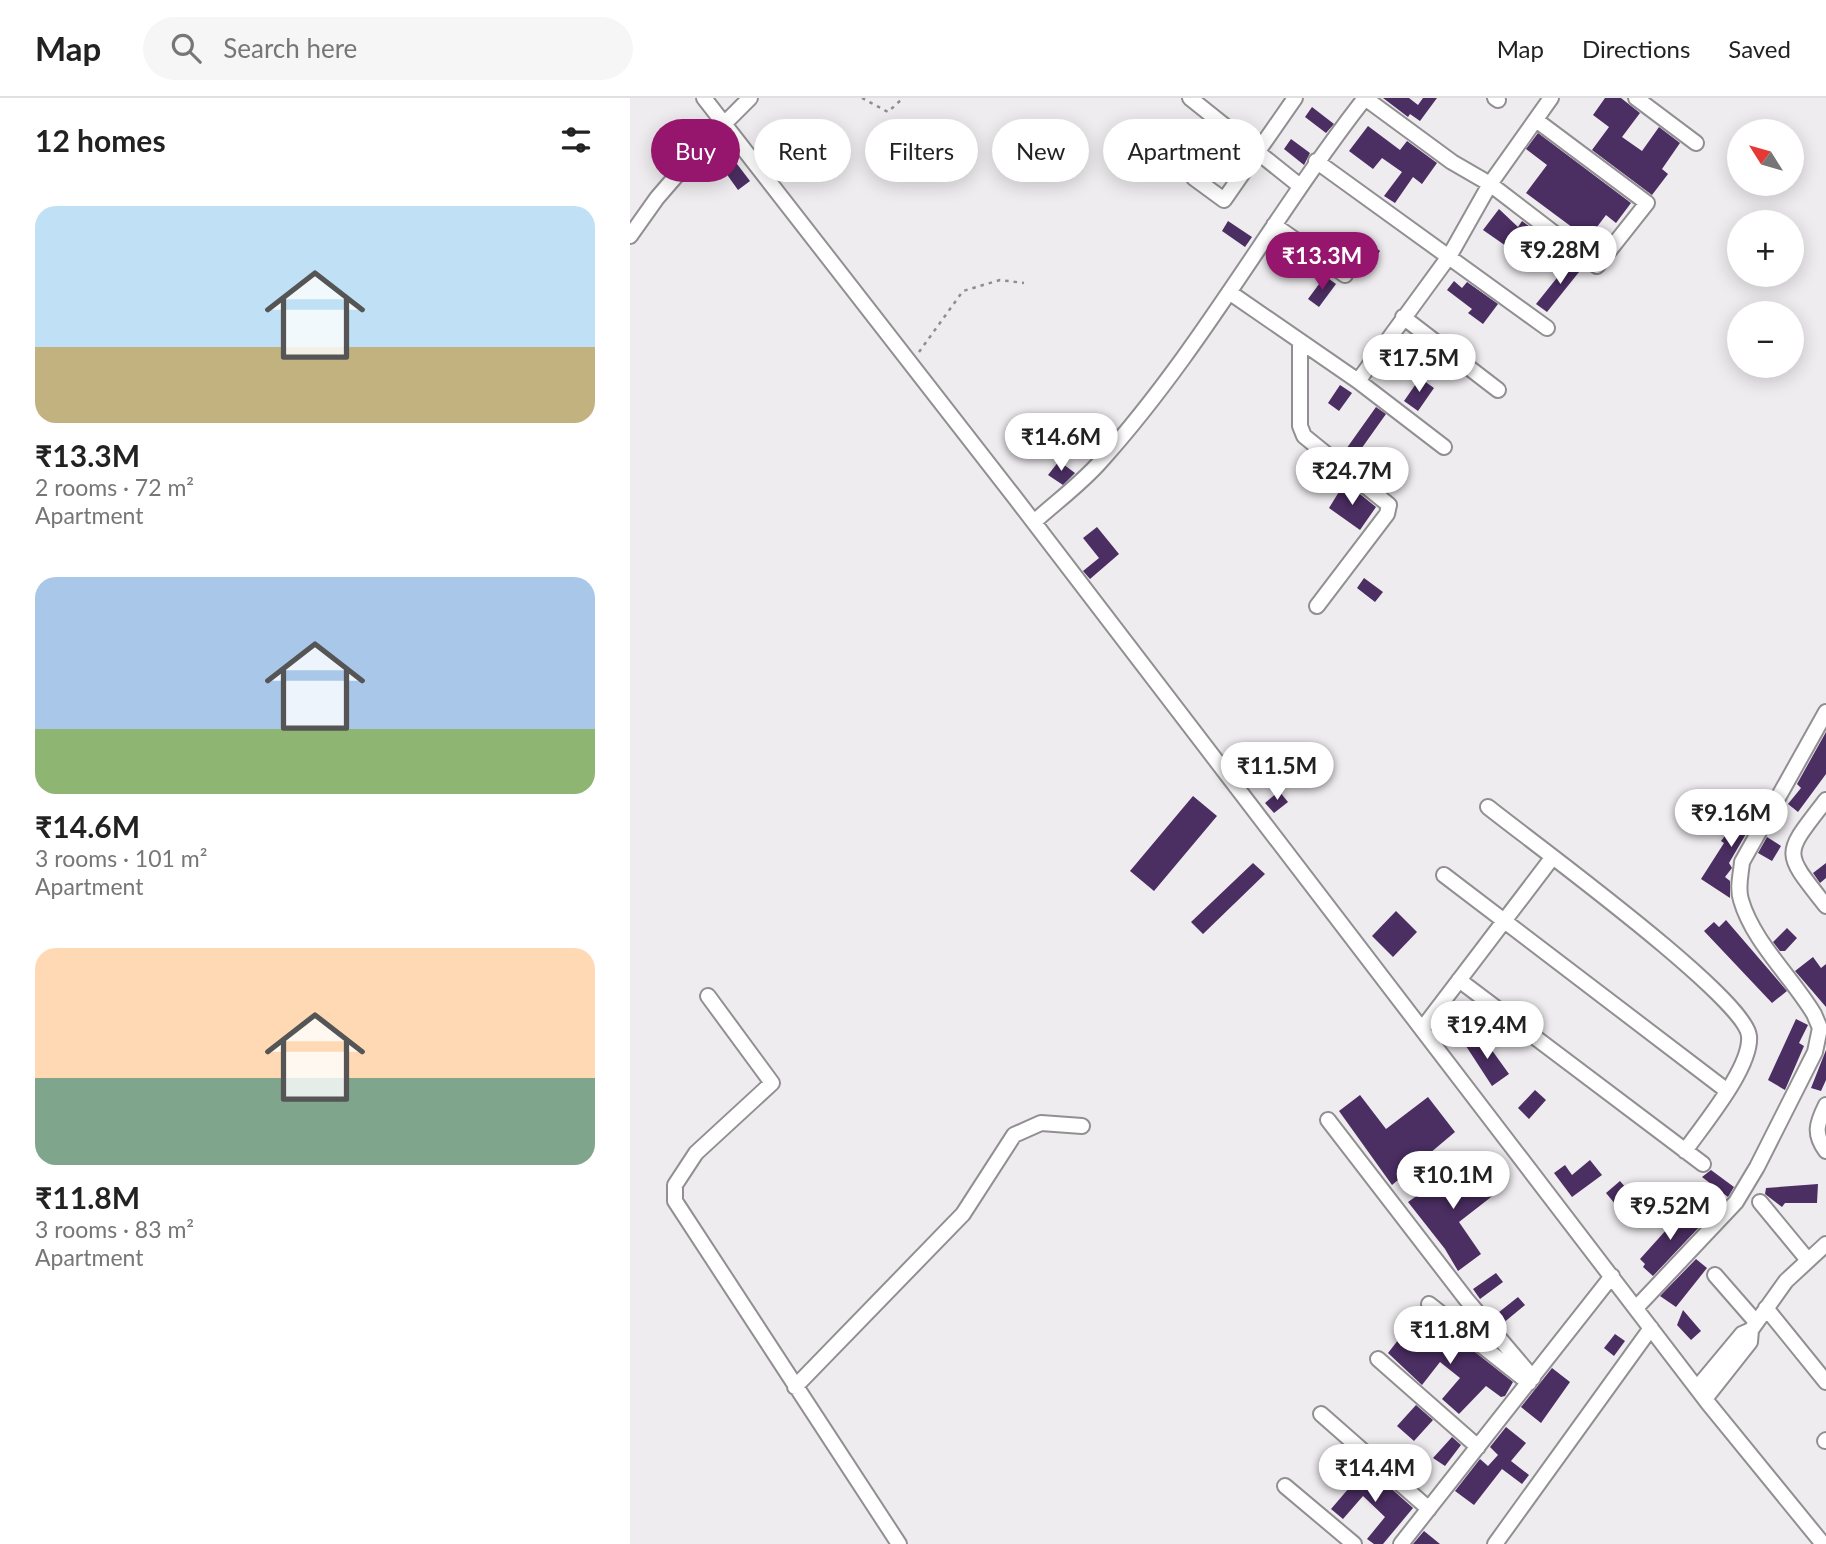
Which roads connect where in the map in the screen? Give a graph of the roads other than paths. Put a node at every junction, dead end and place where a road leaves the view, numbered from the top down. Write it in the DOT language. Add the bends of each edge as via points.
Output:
graph roads {
  1 [pos="704,98"];
  2 [pos="750,98"];
  3 [pos="1190,98"];
  4 [pos="1295,98"];
  5 [pos="1365,98"];
  6 [pos="1550,98"];
  7 [pos="1636,98"];
  8 [pos="721,119"];
  9 [pos="731,119"];
  10 [pos="1216,119"];
  11 [pos="1536,120"];
  12 [pos="1265,142"];
  13 [pos="1696,142"];
  14 [pos="740,143"];
  15 [pos="1265,158"];
  16 [pos="1316,160"];
  17 [pos="671,182"];
  18 [pos="1199,182"];
  19 [pos="1237,182"];
  20 [pos="1490,184"];
  21 [pos="1300,186"];
  22 [pos="1273,225"];
  23 [pos="630,236"];
  24 [pos="1450,255"];
  25 [pos="1345,275"];
  26 [pos="1229,292"];
  27 [pos="1403,317"];
  28 [pos="1547,328"];
  29 [pos="1300,342"];
  30 [pos="1358,381"];
  31 [pos="1498,390"];
  32 [pos="1444,447"];
  33 [pos="1034,522"];
  34 [pos="1317,606"];
  35 [pos="1826,712"];
  36 [pos="1826,800"];
  37 [pos="1488,807"];
  38 [pos="1552,858"];
  39 [pos="1444,875"];
  40 [pos="1826,906"];
  41 [pos="1504,921"];
  42 [pos="1459,980"];
  43 [pos="708,996"];
  44 [pos="1422,1029"];
  45 [pos="1726,1090"];
  46 [pos="1826,1105"];
  47 [pos="1328,1120"];
  48 [pos="1082,1126"];
  49 [pos="1685,1151"];
  50 [pos="1826,1151"];
  51 [pos="1703,1164"];
  52 [pos="1760,1202"];
  53 [pos="1824,1250"];
  54 [pos="1807,1259"];
  55 [pos="1715,1275"];
  56 [pos="1612,1276"];
  57 [pos="1429,1304"];
  58 [pos="1636,1308"];
  59 [pos="1766,1308"];
  60 [pos="1754,1326"];
  61 [pos="1651,1328"];
  62 [pos="1378,1359"];
  63 [pos="1531,1380"];
  64 [pos="1826,1382"];
  65 [pos="795,1387"];
  66 [pos="1701,1394"];
  67 [pos="1321,1414"];
  68 [pos="1478,1447"];
  69 [pos="1285,1486"];
  70 [pos="1429,1508"];
  71 [pos="899,1544"];
  72 [pos="1354,1544"];
  73 [pos="1401,1544"];
  74 [pos="1495,1544"];
  75 [pos="1824,1544"];
  1 -- 8 [label="street"];
  2 -- 9 [label="street"];
  3 -- 10 [label="street"];
  4 -- 12 [label="street"];
  5 -- 16 [label="street"];
  5 -- 20 [label="street" via="1451,162"];
  6 -- 11 [label="street"];
  7 -- 13 [label="street"];
  11 -- 20 [label="street"];
  11 -- 20 [label="street" via="1647,203 1597,266"];
  14 -- 33 [label="street"];
  15 -- 21 [label="street"];
  16 -- 21 [label="street"];
  16 -- 24 [label="street"];
  17 -- 23 [label="street"];
  18 -- 19 [label="street" via="1224,200"];
  20 -- 24 [label="street"];
  21 -- 22 [label="street"];
  22 -- 25 [label="street"];
  22 -- 26 [label="street"];
  24 -- 27 [label="street"];
  24 -- 28 [label="street"];
  26 -- 29 [label="street"];
  26 -- 33 [label="street" via="1168,379 1100,463"];
  27 -- 30 [label="street"];
  27 -- 31 [label="street"];
  29 -- 30 [label="street"];
  29 -- 34 [label="street" via="1300,426 1304,436 1389,505 1387,514"];
  30 -- 32 [label="street"];
  33 -- 44 [label="street"];
  35 -- 58 [label="street" via="1742,862 1739,883 1741,900 1758,934 1814,1014 1820,1028 1815,1052 1779,1128 1736,1202"];
  36 -- 40 [label="street" via="1791,850 1795,866"];
  37 -- 38 [label="street"];
  38 -- 41 [label="street"];
  38 -- 45 [label="street" via="1692,967 1740,1014 1750,1039 1745,1058"];
  39 -- 41 [label="street"];
  41 -- 42 [label="street"];
  41 -- 45 [label="street"];
  42 -- 44 [label="street"];
  42 -- 49 [label="street"];
  43 -- 65 [label="street" via="772,1083 696,1153 675,1185 675,1201"];
  44 -- 56 [label="street"];
  45 -- 49 [label="street"];
  46 -- 50 [label="street" via="1816,1130"];
  47 -- 63 [label="street"];
  48 -- 65 [label="street" via="1041,1123 1014,1135 963,1214"];
  49 -- 51 [label="street"];
  52 -- 54 [label="street"];
  53 -- 54 [label="street"];
  54 -- 59 [label="street"];
  55 -- 60 [label="street"];
  56 -- 58 [label="street"];
  56 -- 63 [label="street"];
  57 -- 63 [label="street"];
  58 -- 61 [label="street"];
  59 -- 60 [label="street"];
  59 -- 64 [label="street"];
  60 -- 66 [label="street" via="1742,1334"];
  61 -- 66 [label="street"];
  61 -- 74 [label="street"];
  62 -- 68 [label="street"];
  63 -- 68 [label="street"];
  65 -- 71 [label="street"];
  66 -- 75 [label="street"];
  67 -- 70 [label="street"];
  68 -- 70 [label="street"];
  69 -- 72 [label="street"];
  70 -- 73 [label="street"];
}
